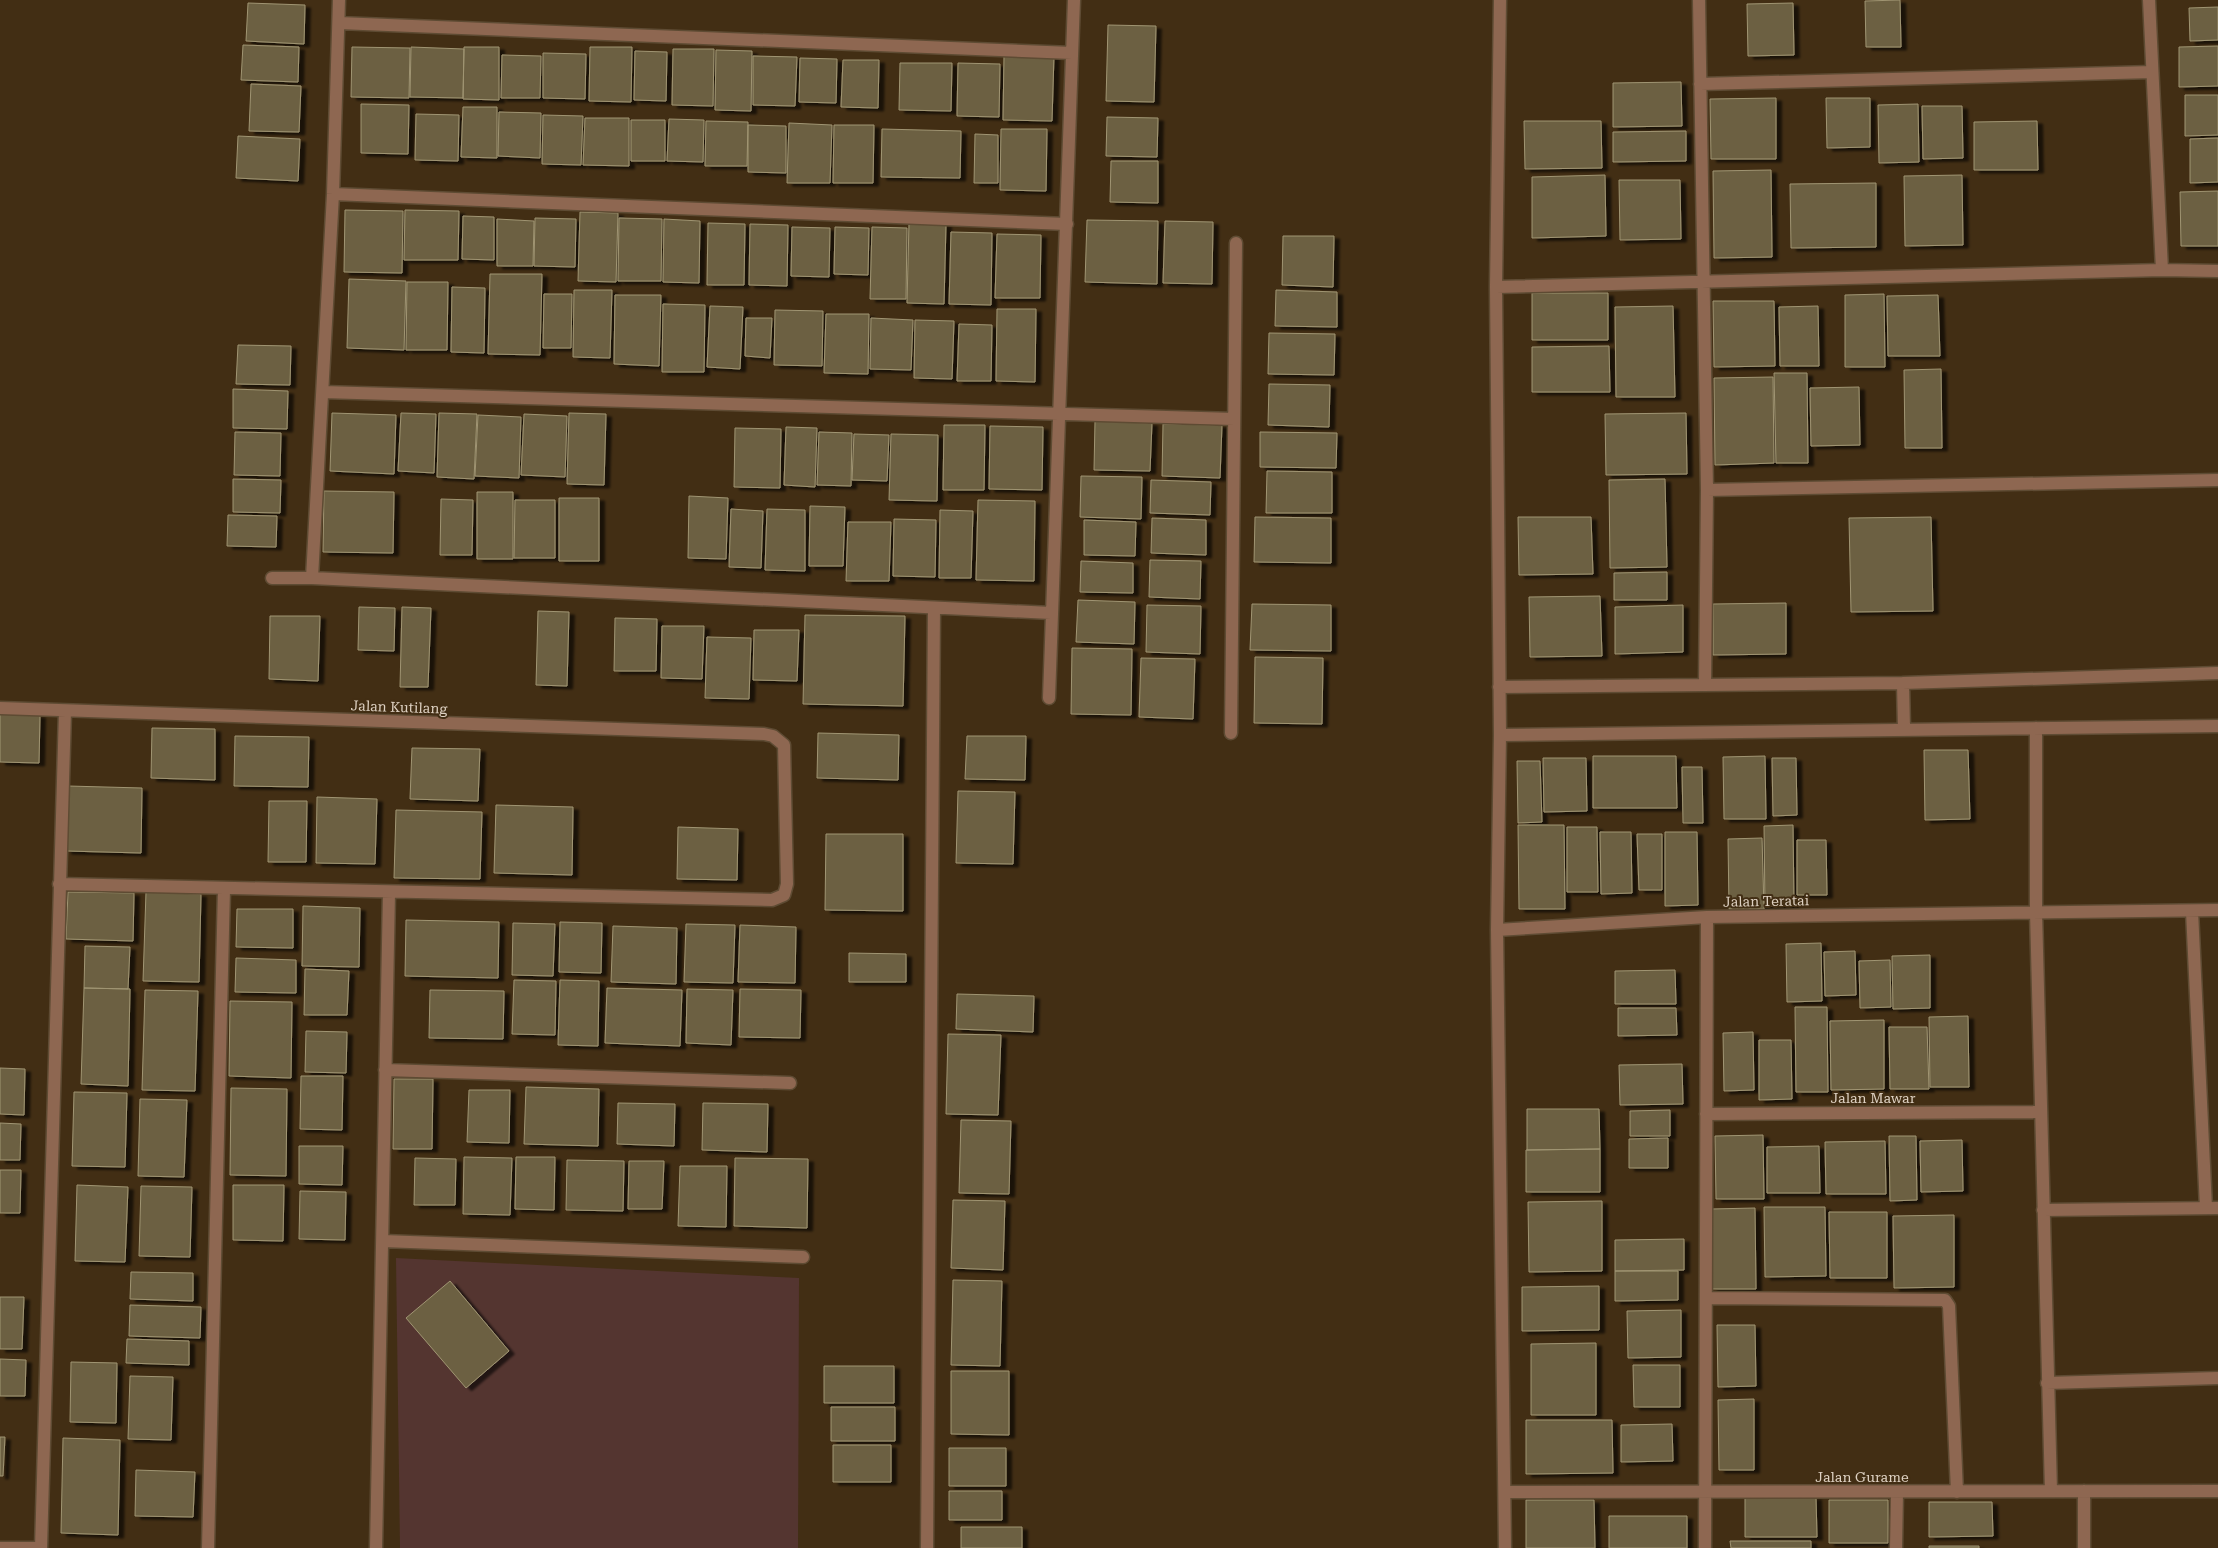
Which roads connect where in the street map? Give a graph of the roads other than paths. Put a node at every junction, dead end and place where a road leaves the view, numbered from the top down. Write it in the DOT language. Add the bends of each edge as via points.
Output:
graph roads {
  1 [pos="339,0"];
  2 [pos="1074,0"];
  3 [pos="1500,0"];
  4 [pos="1699,0"];
  5 [pos="2149,0"];
  6 [pos="339,23"];
  7 [pos="1072,53"];
  8 [pos="2152,72"];
  9 [pos="1700,84"];
  10 [pos="333,194"];
  11 [pos="1067,224"];
  12 [pos="1236,243"];
  13 [pos="2162,270"];
  14 [pos="2218,271"];
  15 [pos="1703,282"];
  16 [pos="1496,287"];
  17 [pos="323,392"];
  18 [pos="1060,413"];
  19 [pos="1234,419"];
  20 [pos="2218,480"];
  21 [pos="1707,490"];
  22 [pos="272,578"];
  23 [pos="312,578"];
  24 [pos="934,608"];
  25 [pos="1051,613"];
  26 [pos="2218,673"];
  27 [pos="1903,683"];
  28 [pos="1705,684"];
  29 [pos="1499,687"];
  30 [pos="1049,698"];
  31 [pos="0,708"];
  32 [pos="65,711"];
  33 [pos="2218,726"];
  34 [pos="2036,728"];
  35 [pos="1904,729"];
  36 [pos="1231,733"];
  37 [pos="1500,735"];
  38 [pos="59,884"];
  39 [pos="224,889"];
  40 [pos="389,893"];
  41 [pos="2218,910"];
  42 [pos="2192,911"];
  43 [pos="2036,912"];
  44 [pos="1707,917"];
  45 [pos="1498,930"];
  46 [pos="385,1070"];
  47 [pos="790,1082"];
  48 [pos="2041,1112"];
  49 [pos="1706,1114"];
  50 [pos="2212,1208"];
  51 [pos="2043,1210"];
  52 [pos="383,1241"];
  53 [pos="803,1258"];
  54 [pos="1706,1298"];
  55 [pos="2218,1378"];
  56 [pos="2048,1383"];
  57 [pos="2050,1491"];
  58 [pos="2084,1491"];
  59 [pos="2218,1491"];
  60 [pos="1506,1492"];
  61 [pos="1897,1492"];
  62 [pos="1957,1492"];
  63 [pos="1705,1493"];
  64 [pos="0,1548"];
  65 [pos="36,1548"];
  66 [pos="41,1548"];
  67 [pos="208,1548"];
  68 [pos="376,1548"];
  69 [pos="927,1548"];
  70 [pos="1505,1548"];
  71 [pos="1705,1548"];
  72 [pos="1896,1548"];
  73 [pos="2084,1548"];
  1 -- 6 [label="street"];
  2 -- 7 [label="street"];
  3 -- 16 [label="street"];
  4 -- 9 [label="street"];
  5 -- 8 [label="street"];
  6 -- 7 [label="street"];
  6 -- 10 [label="street"];
  7 -- 11 [label="street"];
  8 -- 9 [label="street"];
  8 -- 13 [label="street"];
  9 -- 15 [label="street"];
  10 -- 11 [label="street"];
  10 -- 17 [label="street"];
  11 -- 18 [label="street"];
  12 -- 19 [label="street"];
  13 -- 14 [label="street"];
  13 -- 15 [label="street"];
  15 -- 16 [label="street"];
  15 -- 21 [label="street"];
  16 -- 29 [label="street"];
  17 -- 18 [label="street"];
  17 -- 23 [label="street"];
  18 -- 19 [label="street"];
  18 -- 25 [label="street"];
  19 -- 36 [label="street"];
  20 -- 21 [label="street"];
  21 -- 28 [label="street"];
  22 -- 23 [label="street"];
  23 -- 24 [label="street"];
  24 -- 25 [label="street"];
  24 -- 69 [label="street"];
  25 -- 30 [label="street"];
  26 -- 27 [label="street"];
  27 -- 28 [label="street"];
  27 -- 35 [label="street"];
  28 -- 29 [label="street"];
  29 -- 37 [label="street"];
  31 -- 32 [label="street, Jalan Kutilang"];
  32 -- 38 [label="street"];
  32 -- 40 [label="street, Jalan Kutilang" via="764,734 780,740 784,746 787,884 781,898"];
  33 -- 34 [label="street"];
  34 -- 35 [label="street"];
  34 -- 43 [label="street"];
  35 -- 37 [label="street"];
  37 -- 45 [label="street"];
  38 -- 39 [label="street"];
  38 -- 66 [label="street"];
  39 -- 40 [label="street"];
  39 -- 67 [label="street"];
  40 -- 46 [label="street"];
  41 -- 42 [label="street, Jalan Teratai"];
  42 -- 43 [label="street, Jalan Teratai"];
  42 -- 50 [label="street"];
  43 -- 44 [label="street, Jalan Teratai"];
  43 -- 48 [label="street"];
  44 -- 45 [label="street, Jalan Teratai"];
  44 -- 49 [label="street"];
  45 -- 60 [label="street"];
  46 -- 47 [label="street"];
  46 -- 52 [label="street"];
  48 -- 49 [label="street, Jalan Mawar"];
  48 -- 51 [label="street"];
  49 -- 54 [label="street"];
  50 -- 51 [label="street"];
  51 -- 56 [label="street"];
  52 -- 53 [label="street"];
  52 -- 68 [label="street"];
  54 -- 62 [label="street" via="1945,1300 1949,1306"];
  54 -- 63 [label="street"];
  55 -- 56 [label="street"];
  56 -- 57 [label="street"];
  57 -- 58 [label="street, Jalan Gurame"];
  57 -- 62 [label="street, Jalan Gurame"];
  58 -- 59 [label="street, Jalan Gurame"];
  58 -- 73 [label="street"];
  60 -- 63 [label="street, Jalan Gurame"];
  60 -- 70 [label="street"];
  61 -- 62 [label="street, Jalan Gurame"];
  61 -- 63 [label="street, Jalan Gurame"];
  61 -- 72 [label="street"];
  63 -- 71 [label="street"];
  64 -- 65 [label="street"];
}
